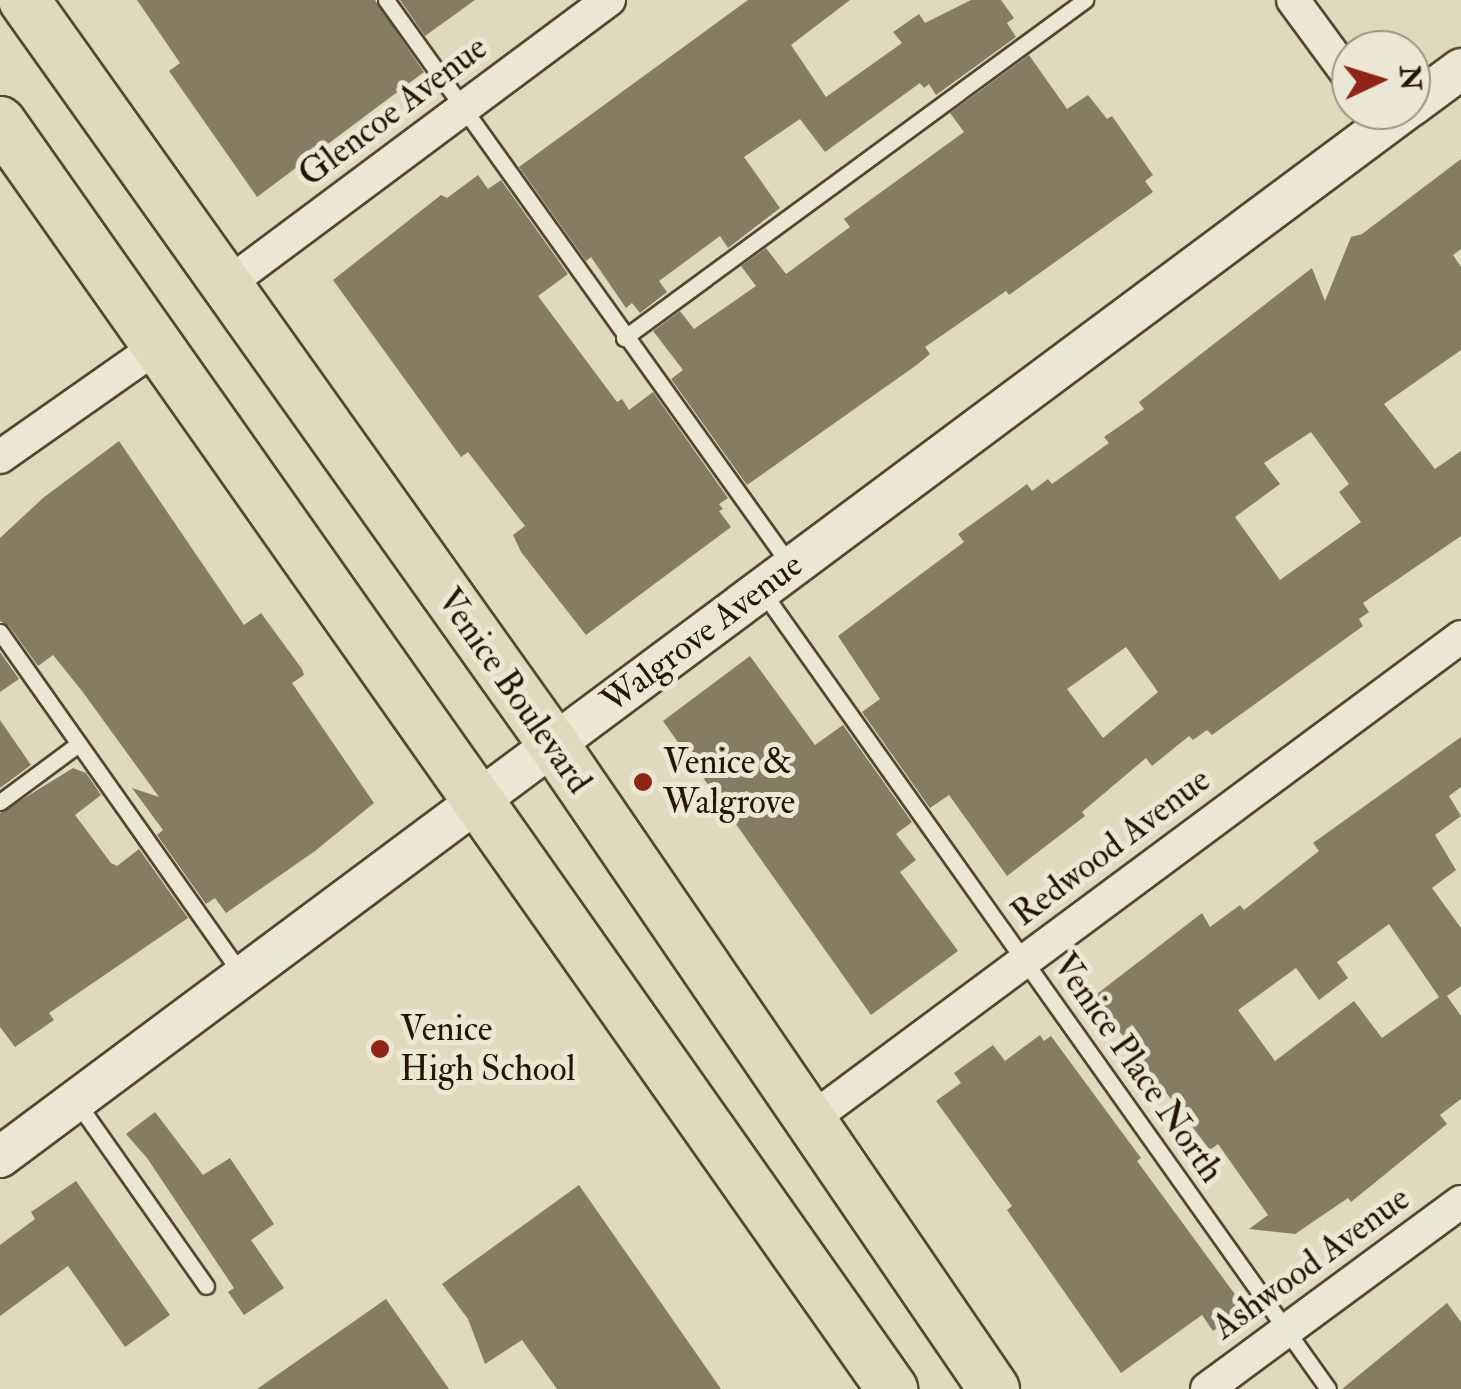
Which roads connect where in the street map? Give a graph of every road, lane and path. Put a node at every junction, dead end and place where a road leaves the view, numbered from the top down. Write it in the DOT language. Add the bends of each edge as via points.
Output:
graph roads {
  1 [pos="24,0"];
  2 [pos="386,0"];
  3 [pos="609,0"];
  4 [pos="1085,0"];
  5 [pos="1293,0"];
  6 [pos="1331,52"];
  7 [pos="1461,69"];
  8 [pos="1431,89"];
  9 [pos="463,108"];
  10 [pos="0,122"];
  11 [pos="1371,130"];
  12 [pos="225,286"];
  13 [pos="624,338"];
  14 [pos="158,346"];
  15 [pos="0,458"];
  16 [pos="775,576"];
  17 [pos="0,632"];
  18 [pos="1461,636"];
  19 [pos="77,744"];
  20 [pos="554,744"];
  21 [pos="0,802"];
  22 [pos="479,802"];
  23 [pos="1025,961"];
  24 [pos="245,978"];
  25 [pos="76,1101"];
  26 [pos="809,1121"];
  27 [pos="0,1157"];
  28 [pos="1461,1202"];
  29 [pos="206,1286"];
  30 [pos="1287,1331"];
  31 [pos="892,1389"];
  32 [pos="994,1389"];
  33 [pos="1208,1389"];
  34 [pos="1328,1389"];
  1 -- 12 [label="main road, Venice Boulevard"];
  2 -- 9 [label="lane, Venice Place North"];
  3 -- 9 [label="street, Glencoe Avenue"];
  4 -- 13 [label="lane"];
  5 -- 6 [label="street"];
  7 -- 8 [label="street, Walgrove Avenue"];
  9 -- 12 [label="street, Glencoe Avenue"];
  9 -- 13 [label="lane, Venice Place North"];
  10 -- 14 [label="main road"];
  11 -- 16 [label="street, Walgrove Avenue"];
  12 -- 20 [label="main road, Venice Boulevard"];
  13 -- 16 [label="lane, Venice Place North"];
  14 -- 15 [label="street"];
  14 -- 22 [label="main road"];
  16 -- 20 [label="street, Walgrove Avenue"];
  16 -- 23 [label="lane, Venice Place North"];
  17 -- 19 [label="lane"];
  18 -- 23 [label="street, Redwood Avenue"];
  19 -- 21 [label="lane"];
  19 -- 24 [label="lane"];
  20 -- 22 [label="street, Walgrove Avenue"];
  20 -- 26 [label="main road, Venice Boulevard"];
  22 -- 24 [label="street, Walgrove Avenue"];
  22 -- 31 [label="main road"];
  23 -- 26 [label="street, Redwood Avenue"];
  23 -- 30 [label="lane, Venice Place North"];
  24 -- 25 [label="street, Walgrove Avenue"];
  25 -- 27 [label="street, Walgrove Avenue"];
  25 -- 29 [label="lane"];
  26 -- 32 [label="main road, Venice Boulevard"];
  28 -- 30 [label="street, Ashwood Avenue"];
  30 -- 33 [label="street, Ashwood Avenue"];
  30 -- 34 [label="lane, Venice Place North"];
}
